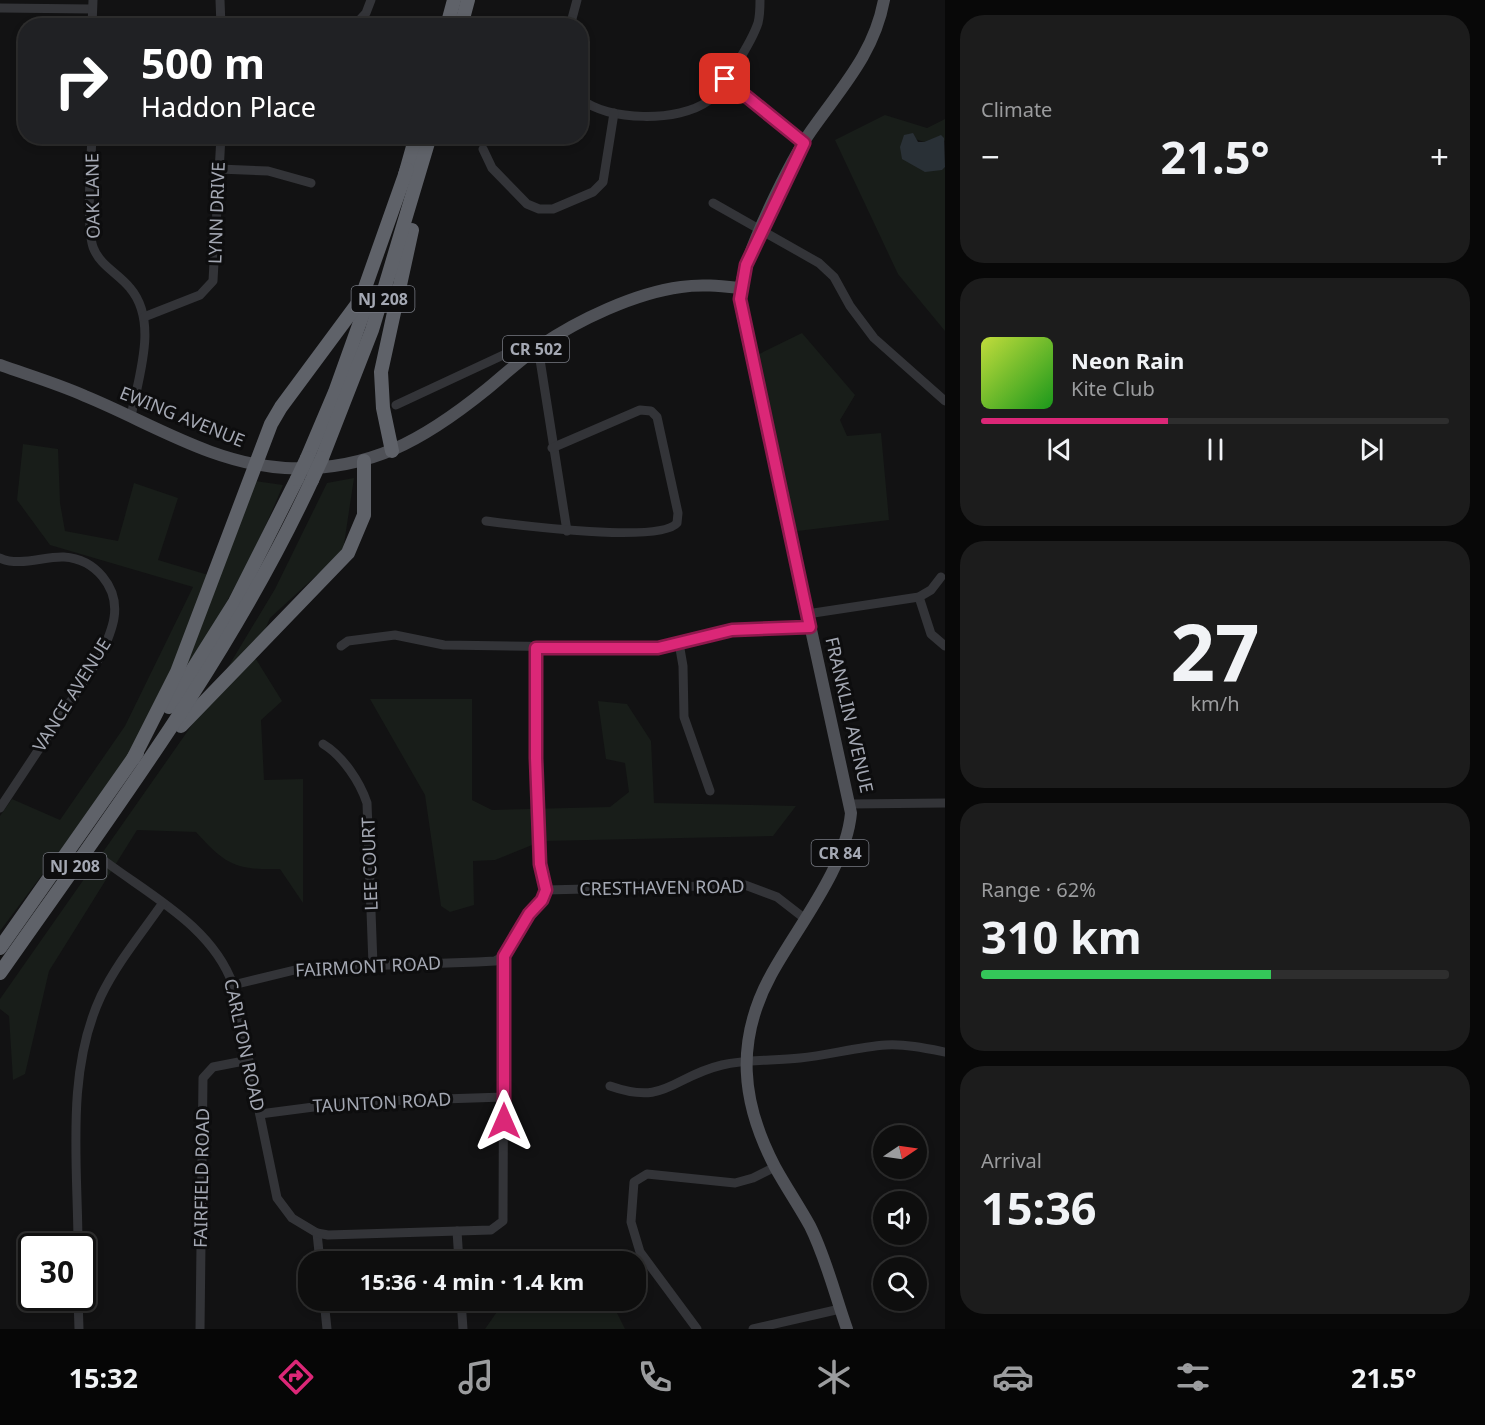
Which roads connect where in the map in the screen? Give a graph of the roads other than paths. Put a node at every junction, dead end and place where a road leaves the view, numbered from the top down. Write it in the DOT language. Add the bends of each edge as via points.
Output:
graph roads {
  1 [pos="220,0"];
  2 [pos="371,0"];
  3 [pos="454,0"];
  4 [pos="468,0"];
  5 [pos="577,0"];
  6 [pos="760,0"];
  7 [pos="884,0"];
  8 [pos="92,5"];
  9 [pos="0,8"];
  10 [pos="221,18"];
  11 [pos="361,18"];
  12 [pos="449,18"];
  13 [pos="463,18"];
  14 [pos="572,18"];
  15 [pos="725,79"];
  16 [pos="588,104"];
  17 [pos="614,113"];
  18 [pos="804,143"];
  19 [pos="92,144"];
  20 [pos="221,144"];
  21 [pos="414,144"];
  22 [pos="428,144"];
  23 [pos="433,144"];
  24 [pos="483,149"];
  25 [pos="219,169"];
  26 [pos="407,169"];
  27 [pos="311,183"];
  28 [pos="713,203"];
  29 [pos="760,231"];
  30 [pos="740,288"];
  31 [pos="144,316"];
  32 [pos="538,347"];
  33 [pos="0,365"];
  34 [pos="945,400"];
  35 [pos="396,405"];
  36 [pos="131,417"];
  37 [pos="552,448"];
  38 [pos="392,451"];
  39 [pos="364,460"];
  40 [pos="255,464"];
  41 [pos="486,522"];
  42 [pos="567,531"];
  43 [pos="0,558"];
  44 [pos="941,578"];
  45 [pos="919,597"];
  46 [pos="807,614"];
  47 [pos="810,627"];
  48 [pos="679,643"];
  49 [pos="341,646"];
  50 [pos="945,646"];
  51 [pos="536,648"];
  52 [pos="323,744"];
  53 [pos="133,759"];
  54 [pos="149,760"];
  55 [pos="710,792"];
  56 [pos="2,802"];
  57 [pos="945,803"];
  58 [pos="850,804"];
  59 [pos="106,862"];
  60 [pos="546,890"];
  61 [pos="162,904"];
  62 [pos="804,918"];
  63 [pos="0,948"];
  64 [pos="504,956"];
  65 [pos="373,965"];
  66 [pos="0,973"];
  67 [pos="233,985"];
  68 [pos="945,1052"];
  69 [pos="249,1060"];
  70 [pos="745,1061"];
  71 [pos="610,1086"];
  72 [pos="504,1097"];
  73 [pos="260,1114"];
  74 [pos="775,1167"];
  75 [pos="457,1231"];
  76 [pos="78,1233"];
  77 [pos="317,1233"];
  78 [pos="319,1251"];
  79 [pos="458,1251"];
  80 [pos="840,1309"];
  81 [pos="78,1311"];
  82 [pos="325,1311"];
  83 [pos="462,1311"];
  84 [pos="79,1329"];
  85 [pos="200,1329"];
  86 [pos="327,1329"];
  87 [pos="463,1329"];
  88 [pos="697,1329"];
  89 [pos="753,1329"];
  90 [pos="847,1329"];
  1 -- 10 [label="street"];
  2 -- 11 [label="street"];
  3 -- 12 [label="highway"];
  4 -- 13 [label="highway"];
  5 -- 14 [label="street"];
  6 -- 15 [label="street" via="754,31"];
  7 -- 18 [label="main road, FRANKLIN AVENUE" via="860,65"];
  8 -- 9 [label="street"];
  15 -- 17 [label="street" via="709,100 691,109 660,115"];
  15 -- 18 [label="street"];
  16 -- 17 [label="street"];
  17 -- 24 [label="street" via="603,182 593,192 553,209 539,209 524,201 492,168"];
  18 -- 29 [label="main road, FRANKLIN AVENUE"];
  19 -- 31 [label="street, OAK LANE" via="93,245 102,262 134,292"];
  20 -- 25 [label="street, LYNN DRIVE"];
  21 -- 26 [label="highway, NJ 208"];
  22 -- 54 [label="highway, NJ 208, bridge" via="380,308 322,458 238,623"];
  23 -- 38 [label="highway" via="382,359 381,395"];
  25 -- 27 [label="street" via="268,171"];
  25 -- 31 [label="street, LYNN DRIVE" via="213,281 200,295"];
  26 -- 40 [label="highway" via="361,300 281,407"];
  26 -- 53 [label="highway, NJ 208, bridge" via="359,326 307,458 269,539 222,622"];
  28 -- 29 [label="street"];
  29 -- 30 [label="main road, FRANKLIN AVENUE"];
  29 -- 34 [label="street" via="828,271 874,338"];
  30 -- 32 [label="main road, EWING AVENUE / CR 502" via="695,286 650,294 588,318"];
  30 -- 46 [label="main road, FRANKLIN AVENUE / CR 84" via="742,313"];
  31 -- 36 [label="street, OAK LANE"];
  32 -- 35 [label="street, EWING AVENUE" via="514,350"];
  32 -- 37 [label="street"];
  32 -- 38 [label="main road, EWING AVENUE / CR 502" via="448,420"];
  33 -- 36 [label="main road, EWING AVENUE / CR 502" via="85,395"];
  36 -- 40 [label="main road, EWING AVENUE / CR 502" via="211,452"];
  37 -- 42 [label="street"];
  37 -- 42 [label="street" via="640,410 651,411 657,417 678,513 674,526 666,530"];
  38 -- 39 [label="main road, EWING AVENUE / CR 502"];
  39 -- 40 [label="main road, EWING AVENUE / CR 502" via="309,468"];
  39 -- 54 [label="highway" via="364,515 348,553"];
  40 -- 53 [label="highway" via="171,686"];
  41 -- 42 [label="street"];
  43 -- 56 [label="street, VANCE AVENUE" via="79,560 96,569 107,582 115,609 112,629 100,657"];
  44 -- 45 [label="street"];
  45 -- 46 [label="street"];
  45 -- 50 [label="street" via="934,639"];
  46 -- 47 [label="main road, FRANKLIN AVENUE / CR 84"];
  47 -- 48 [label="street" via="732,630"];
  47 -- 58 [label="main road, FRANKLIN AVENUE / CR 84"];
  48 -- 51 [label="street" via="658,648"];
  48 -- 55 [label="street" via="684,717"];
  49 -- 51 [label="street" via="348,641 395,635 444,645"];
  51 -- 60 [label="street" via="540,864"];
  52 -- 65 [label="street, LEE COURT" via="335,751 367,803"];
  53 -- 63 [label="highway, NJ 208"];
  54 -- 66 [label="highway, NJ 208"];
  57 -- 58 [label="street"];
  58 -- 62 [label="main road, FRANKLIN AVENUE / CR 84" via="850,824 840,854"];
  59 -- 61 [label="street, CARLTON ROAD"];
  60 -- 62 [label="street, CRESTHAVEN ROAD" via="745,885 777,897"];
  60 -- 64 [label="street"];
  61 -- 67 [label="street, CARLTON ROAD" via="207,940"];
  61 -- 76 [label="street" via="111,978 87,1036 78,1093"];
  62 -- 70 [label="main road, FRANKLIN AVENUE / CR 84" via="758,1002 748,1031"];
  64 -- 65 [label="street, FAIRMONT ROAD" via="495,961"];
  64 -- 72 [label="street"];
  65 -- 67 [label="street, FAIRMONT ROAD" via="303,968"];
  67 -- 69 [label="street, CARLTON ROAD"];
  68 -- 70 [label="street" via="886,1045 810,1057"];
  69 -- 73 [label="street, CARLTON ROAD"];
  69 -- 85 [label="street, FAIRFIELD ROAD" via="213,1067 203,1078"];
  70 -- 71 [label="street" via="706,1070 655,1093 637,1094"];
  70 -- 74 [label="main road, FRANKLIN AVENUE / CR 84" via="754,1114"];
  72 -- 73 [label="street, TAUNTON ROAD" via="352,1102"];
  72 -- 75 [label="street" via="503,1221 490,1230"];
  73 -- 77 [label="street, CARLTON ROAD" via="277,1198 292,1218"];
  74 -- 80 [label="main road, FRANKLIN AVENUE / CR 84" via="810,1227"];
  74 -- 88 [label="street" via="735,1183 647,1174 634,1182 631,1222 635,1243"];
  75 -- 77 [label="street"];
  75 -- 79 [label="street"];
  77 -- 78 [label="street"];
  80 -- 89 [label="street"];
  80 -- 90 [label="main road, FRANKLIN AVENUE / CR 84"];
  81 -- 84 [label="street"];
  82 -- 86 [label="street"];
  83 -- 87 [label="street"];
}
